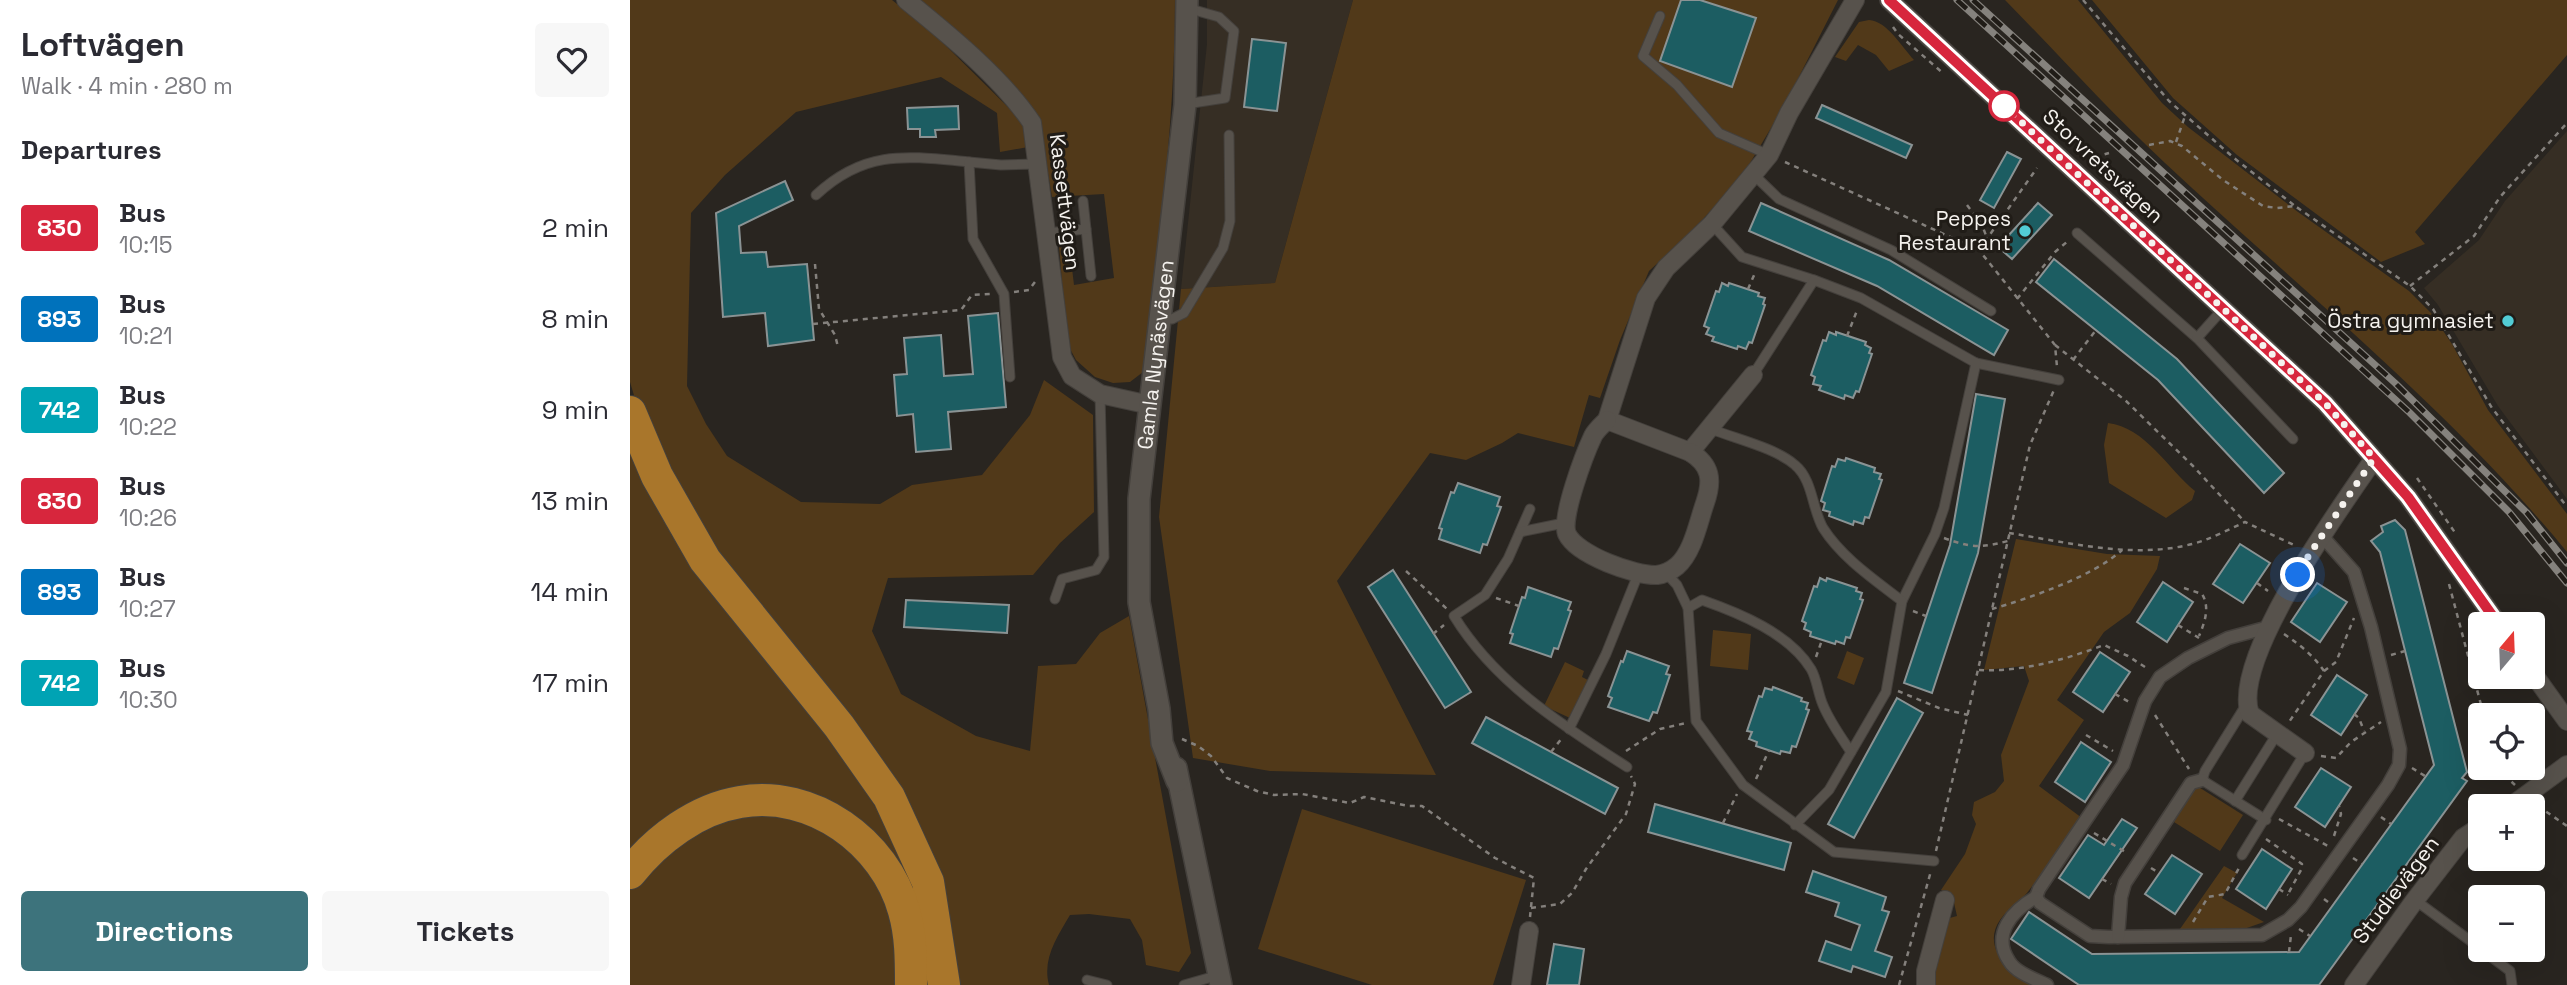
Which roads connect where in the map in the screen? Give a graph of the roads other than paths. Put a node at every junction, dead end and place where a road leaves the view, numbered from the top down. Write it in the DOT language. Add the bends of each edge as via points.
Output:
graph roads {
  1 [pos="906,0"];
  2 [pos="1854,0"];
  3 [pos="1889,0"];
  4 [pos="1187,4"];
  5 [pos="1660,16"];
  6 [pos="1185,105"];
  7 [pos="1229,135"];
  8 [pos="1769,155"];
  9 [pos="969,162"];
  10 [pos="1038,164"];
  11 [pos="1753,174"];
  12 [pos="816,195"];
  13 [pos="1083,201"];
  14 [pos="1712,224"];
  15 [pos="1086,229"];
  16 [pos="1046,233"];
  17 [pos="2077,233"];
  18 [pos="1091,276"];
  19 [pos="1814,280"];
  20 [pos="2223,309"];
  21 [pos="1991,311"];
  22 [pos="1160,318"];
  23 [pos="2197,338"];
  24 [pos="1976,363"];
  25 [pos="1753,375"];
  26 [pos="1010,377"];
  27 [pos="2059,380"];
  28 [pos="1100,394"];
  29 [pos="1150,405"];
  30 [pos="630,412"];
  31 [pos="1606,420"];
  32 [pos="1711,429"];
  33 [pos="2293,439"];
  34 [pos="1690,452"];
  35 [pos="2374,458"];
  36 [pos="1530,509"];
  37 [pos="1564,523"];
  38 [pos="1520,532"];
  39 [pos="2322,536"];
  40 [pos="1639,572"];
  41 [pos="1666,573"];
  42 [pos="1055,599"];
  43 [pos="1902,601"];
  44 [pos="1688,608"];
  45 [pos="2490,612"];
  46 [pos="2269,627"];
  47 [pos="2544,689"];
  48 [pos="2246,705"];
  49 [pos="2567,721"];
  50 [pos="1569,729"];
  51 [pos="2277,734"];
  52 [pos="1851,752"];
  53 [pos="2305,754"];
  54 [pos="2567,765"];
  55 [pos="1627,767"];
  56 [pos="2200,780"];
  57 [pos="2528,794"];
  58 [pos="2235,801"];
  59 [pos="2267,818"];
  60 [pos="1795,825"];
  61 [pos="2468,835"];
  62 [pos="2242,855"];
  63 [pos="1934,860"];
  64 [pos="630,873"];
  65 [pos="2036,897"];
  66 [pos="2411,897"];
  67 [pos="1945,900"];
  68 [pos="1529,931"];
  69 [pos="2118,937"];
  70 [pos="2468,939"];
  71 [pos="2498,962"];
  72 [pos="941,975"];
  73 [pos="1087,980"];
  74 [pos="1220,980"];
  75 [pos="911,985"];
  76 [pos="1107,985"];
  77 [pos="1184,985"];
  78 [pos="1521,985"];
  79 [pos="1926,985"];
  80 [pos="2047,985"];
  81 [pos="2354,985"];
  82 [pos="2512,985"];
  1 -- 10 [label="street, Kassettvägen" via="1018,102 1032,123"];
  2 -- 8 [label="street"];
  3 -- 20 [label="street, Storvretsvägen"];
  4 -- 6 [label="street, Gamla Nynäsvägen"];
  4 -- 6 [label="lane" via="1219,17 1234,31 1225,98"];
  5 -- 8 [label="lane" via="1643,56 1677,85 1720,133"];
  6 -- 22 [label="street, Gamla Nynäsvägen"];
  7 -- 22 [label="lane" via="1230,221 1223,248 1184,313"];
  8 -- 11 [label="street"];
  9 -- 10 [label="lane"];
  9 -- 12 [label="lane" via="882,159 853,167"];
  9 -- 26 [label="lane" via="973,239 1003,294"];
  10 -- 16 [label="street, Kassettvägen"];
  11 -- 14 [label="street"];
  11 -- 21 [label="lane" via="1779,199 1891,250"];
  13 -- 15 [label="lane"];
  14 -- 19 [label="lane" via="1742,257"];
  14 -- 31 [label="street" via="1666,268 1646,298"];
  15 -- 16 [label="lane"];
  15 -- 18 [label="lane"];
  16 -- 28 [label="street, Kassettvägen" via="1062,357 1072,376"];
  17 -- 23 [label="lane"];
  19 -- 24 [label="lane" via="1861,298"];
  19 -- 25 [label="lane"];
  20 -- 23 [label="lane"];
  20 -- 35 [label="street, Storvretsvägen" via="2325,403"];
  22 -- 29 [label="street, Gamla Nynäsvägen"];
  23 -- 33 [label="lane"];
  24 -- 27 [label="lane"];
  24 -- 43 [label="lane" via="1944,508"];
  25 -- 32 [label="street"];
  28 -- 29 [label="street, Kassettvägen"];
  28 -- 42 [label="lane" via="1104,557 1096,570 1062,579"];
  29 -- 74 [label="street, Gamla Nynäsvägen" via="1139,499 1139,591 1159,709 1174,741 1177,781"];
  30 -- 72 [label="highway" via="657,476 705,560 839,726 889,797 928,882"];
  31 -- 34 [label="street"];
  31 -- 37 [label="street" via="1594,434 1580,468"];
  32 -- 34 [label="street"];
  32 -- 43 [label="lane" via="1786,457 1798,467 1825,532 1856,565"];
  34 -- 41 [label="street" via="1706,466 1707,496 1686,555"];
  35 -- 39 [label="street"];
  35 -- 45 [label="street, Storvretsvägen" via="2408,497"];
  36 -- 38 [label="lane"];
  37 -- 38 [label="lane"];
  37 -- 40 [label="street" via="1574,545 1586,553"];
  38 -- 50 [label="lane" via="1485,595 1454,616 1468,639 1502,675"];
  39 -- 46 [label="street"];
  39 -- 69 [label="street" via="2354,572 2393,715 2399,765 2288,920 2262,935"];
  40 -- 41 [label="street"];
  40 -- 50 [label="lane"];
  41 -- 44 [label="lane"];
  43 -- 52 [label="lane" via="1885,692"];
  44 -- 52 [label="lane" via="1702,600 1741,614 1796,652 1811,670 1823,705"];
  44 -- 60 [label="lane" via="1696,721 1746,788"];
  46 -- 48 [label="street" via="2250,677"];
  46 -- 65 [label="street" via="2228,638 2160,677 2145,701 2126,759"];
  47 -- 49 [label="street"];
  48 -- 51 [label="street" via="2250,714"];
  48 -- 56 [label="lane"];
  50 -- 55 [label="lane"];
  51 -- 53 [label="street"];
  51 -- 58 [label="lane"];
  52 -- 60 [label="lane" via="1829,790"];
  53 -- 59 [label="lane"];
  54 -- 57 [label="street"];
  56 -- 58 [label="lane"];
  56 -- 69 [label="street" via="2191,783 2125,883"];
  58 -- 59 [label="lane"];
  59 -- 62 [label="lane"];
  60 -- 63 [label="lane" via="1834,852"];
  61 -- 66 [label="street, Studievägen"];
  64 -- 75 [label="highway" via="669,833 718,807 767,800 815,811 853,834 888,874 904,909"];
  65 -- 69 [label="street" via="2090,936"];
  65 -- 80 [label="street" via="2004,925 2002,943 2009,961"];
  66 -- 70 [label="lane"];
  66 -- 81 [label="street, Studievägen"];
  67 -- 79 [label="street"];
  68 -- 78 [label="street"];
  71 -- 82 [label="lane" via="2510,971"];
  73 -- 76 [label="lane"];
  74 -- 77 [label="lane"];
}
